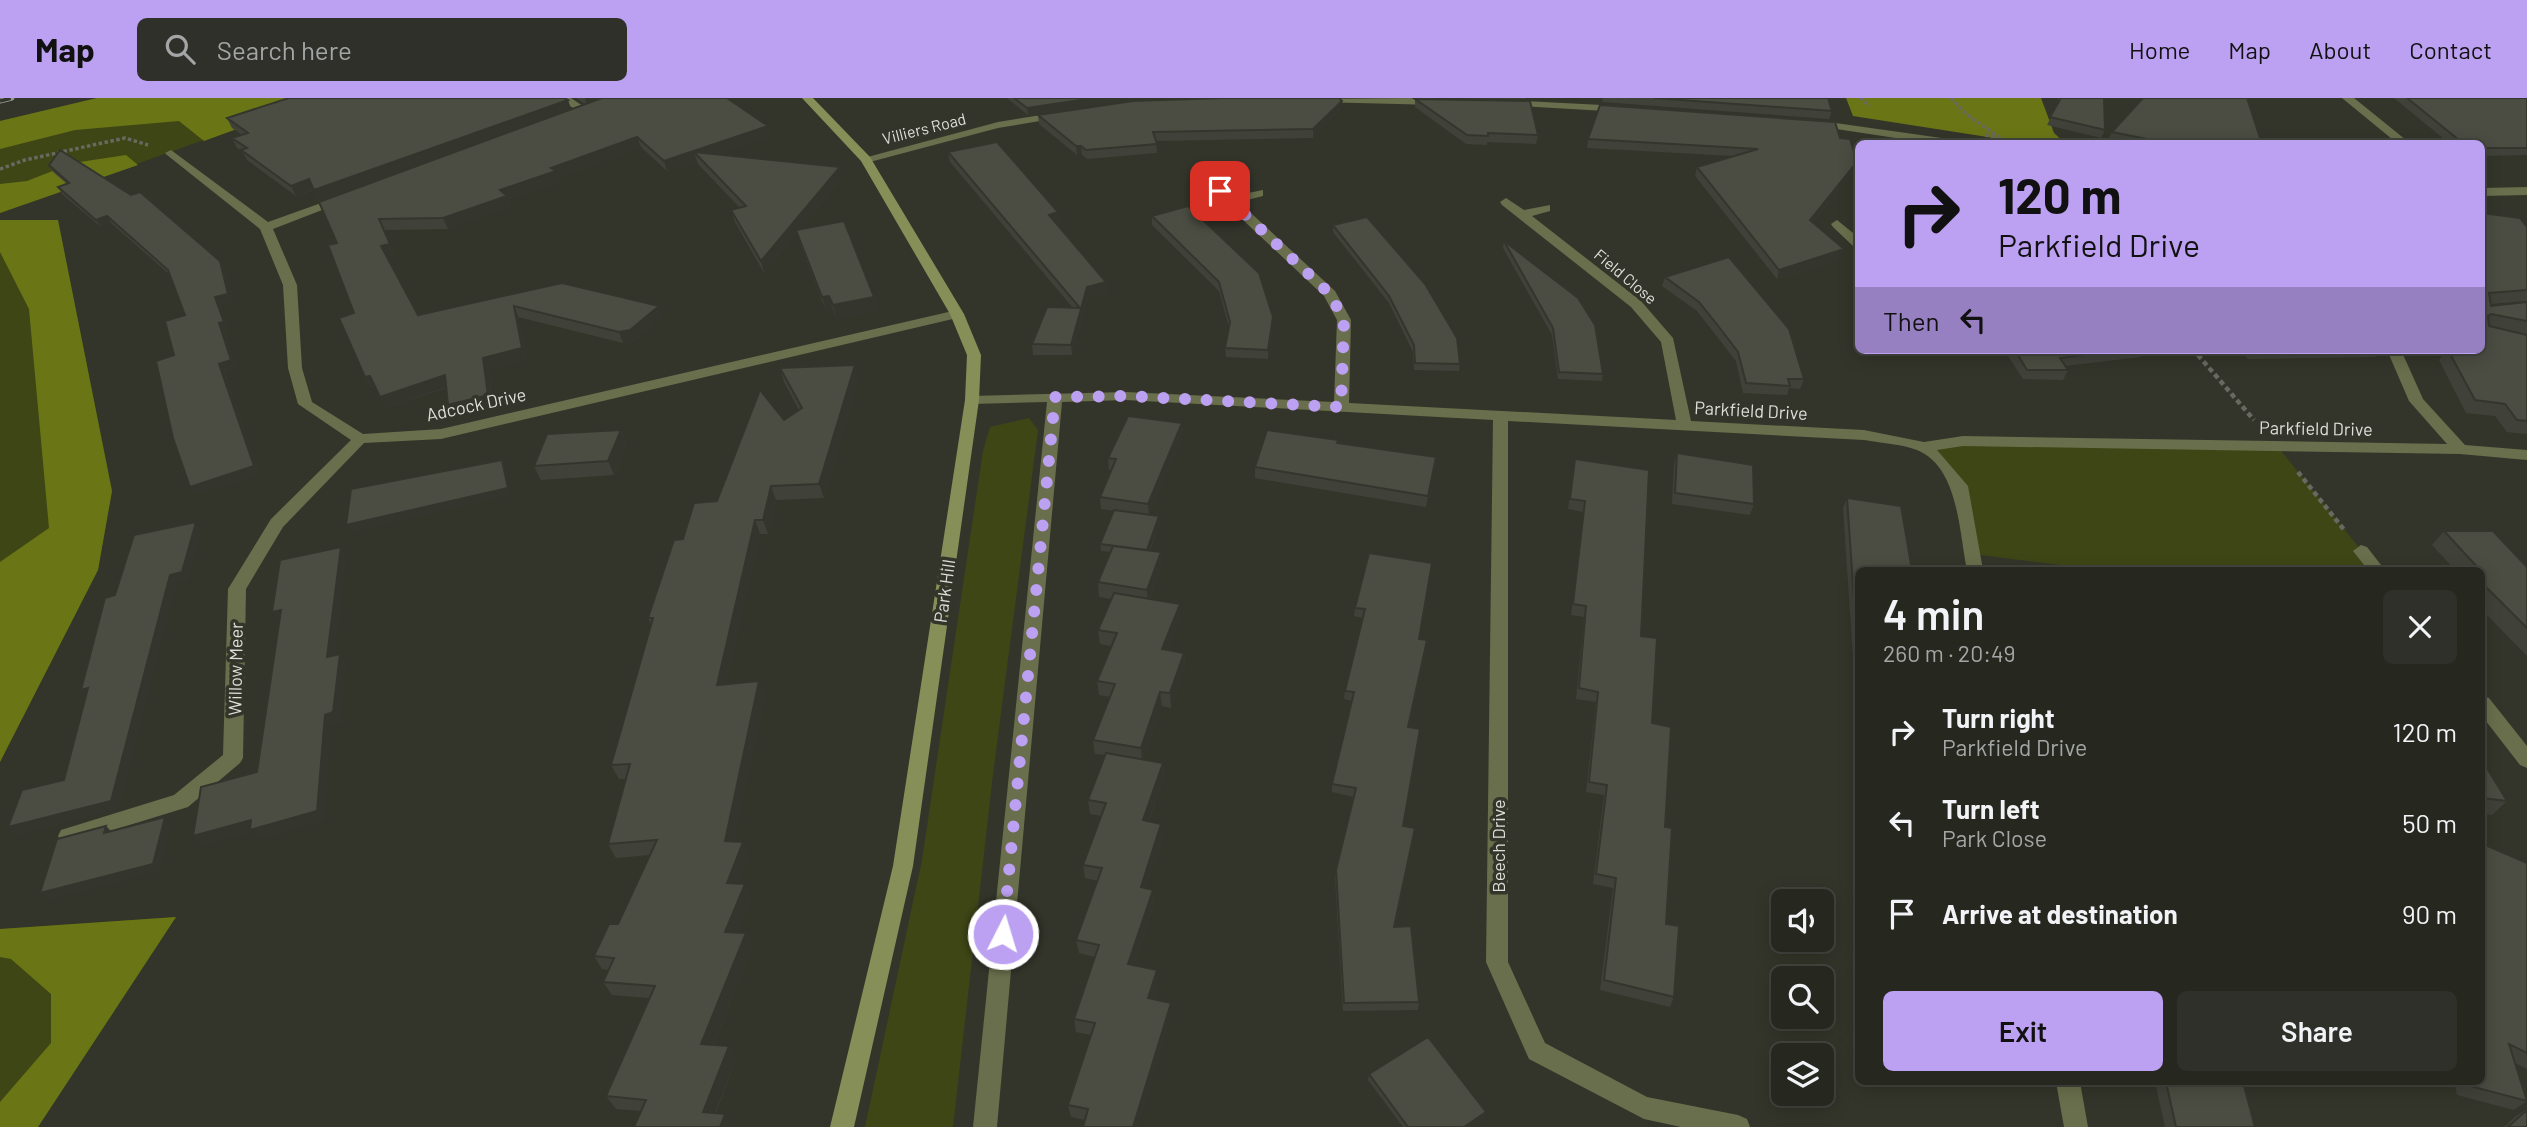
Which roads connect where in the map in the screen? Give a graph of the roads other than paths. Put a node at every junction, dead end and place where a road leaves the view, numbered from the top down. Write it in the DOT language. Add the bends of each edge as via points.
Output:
graph roads {
  1 [pos="563,98"];
  2 [pos="807,98"];
  3 [pos="2347,98"];
  4 [pos="1311,99"];
  5 [pos="1561,101"];
  6 [pos="1450,102"];
  7 [pos="1491,103"];
  8 [pos="599,108"];
  9 [pos="1641,110"];
  10 [pos="586,113"];
  11 [pos="1079,113"];
  12 [pos="573,117"];
  13 [pos="1797,122"];
  14 [pos="1911,139"];
  15 [pos="2401,140"];
  16 [pos="171,153"];
  17 [pos="866,159"];
  18 [pos="2527,191"];
  19 [pos="1259,192"];
  20 [pos="2485,192"];
  21 [pos="356,195"];
  22 [pos="1506,202"];
  23 [pos="1546,208"];
  24 [pos="1522,215"];
  25 [pos="1837,224"];
  26 [pos="266,226"];
  27 [pos="1855,240"];
  28 [pos="957,314"];
  29 [pos="2397,354"];
  30 [pos="1055,397"];
  31 [pos="972,400"];
  32 [pos="1341,407"];
  33 [pos="1501,416"];
  34 [pos="1684,425"];
  35 [pos="360,439"];
  36 [pos="1924,447"];
  37 [pos="2460,449"];
  38 [pos="2527,455"];
  39 [pos="2361,551"];
  40 [pos="1974,567"];
  41 [pos="2374,567"];
  42 [pos="2485,707"];
  43 [pos="2527,760"];
  44 [pos="68,836"];
  45 [pos="2069,1085"];
  46 [pos="842,1127"];
  47 [pos="985,1127"];
  48 [pos="1738,1127"];
  49 [pos="2076,1127"];
  1 -- 10 [label="street"];
  2 -- 17 [label="street, Park Hill"];
  3 -- 15 [label="street"];
  4 -- 6 [label="street"];
  5 -- 7 [label="street"];
  5 -- 9 [label="street"];
  8 -- 10 [label="street"];
  10 -- 12 [label="street"];
  11 -- 17 [label="street, Villiers Road" via="998,125"];
  13 -- 14 [label="street"];
  16 -- 26 [label="street"];
  17 -- 28 [label="street, Park Hill"];
  18 -- 20 [label="street"];
  19 -- 32 [label="street" via="1225,196 1339,307 1344,320"];
  21 -- 26 [label="street"];
  22 -- 24 [label="street, Field Close"];
  23 -- 24 [label="street"];
  24 -- 34 [label="street, Field Close" via="1636,304 1668,341"];
  25 -- 27 [label="street"];
  26 -- 35 [label="street" via="290,285 295,368 305,404"];
  28 -- 31 [label="street, Park Hill" via="974,355"];
  28 -- 35 [label="street, Adcock Drive" via="441,434"];
  29 -- 37 [label="street" via="2416,401"];
  30 -- 31 [label="street, Parkfield Drive"];
  30 -- 32 [label="street, Parkfield Drive"];
  30 -- 47 [label="street"];
  31 -- 46 [label="street, Park Hill" via="904,866"];
  32 -- 33 [label="street, Parkfield Drive"];
  33 -- 34 [label="street, Parkfield Drive"];
  33 -- 48 [label="street, Beech Drive" via="1497,962 1537,1051 1644,1108"];
  34 -- 36 [label="street, Parkfield Drive" via="1864,435"];
  35 -- 44 [label="street, Willow Meer" via="277,523 237,589 233,758 181,801"];
  36 -- 37 [label="street, Parkfield Drive" via="1963,441"];
  36 -- 40 [label="street" via="1959,486"];
  37 -- 38 [label="street, Parkfield Drive"];
  39 -- 41 [label="street"];
  42 -- 43 [label="street"];
  45 -- 49 [label="street"];
}
